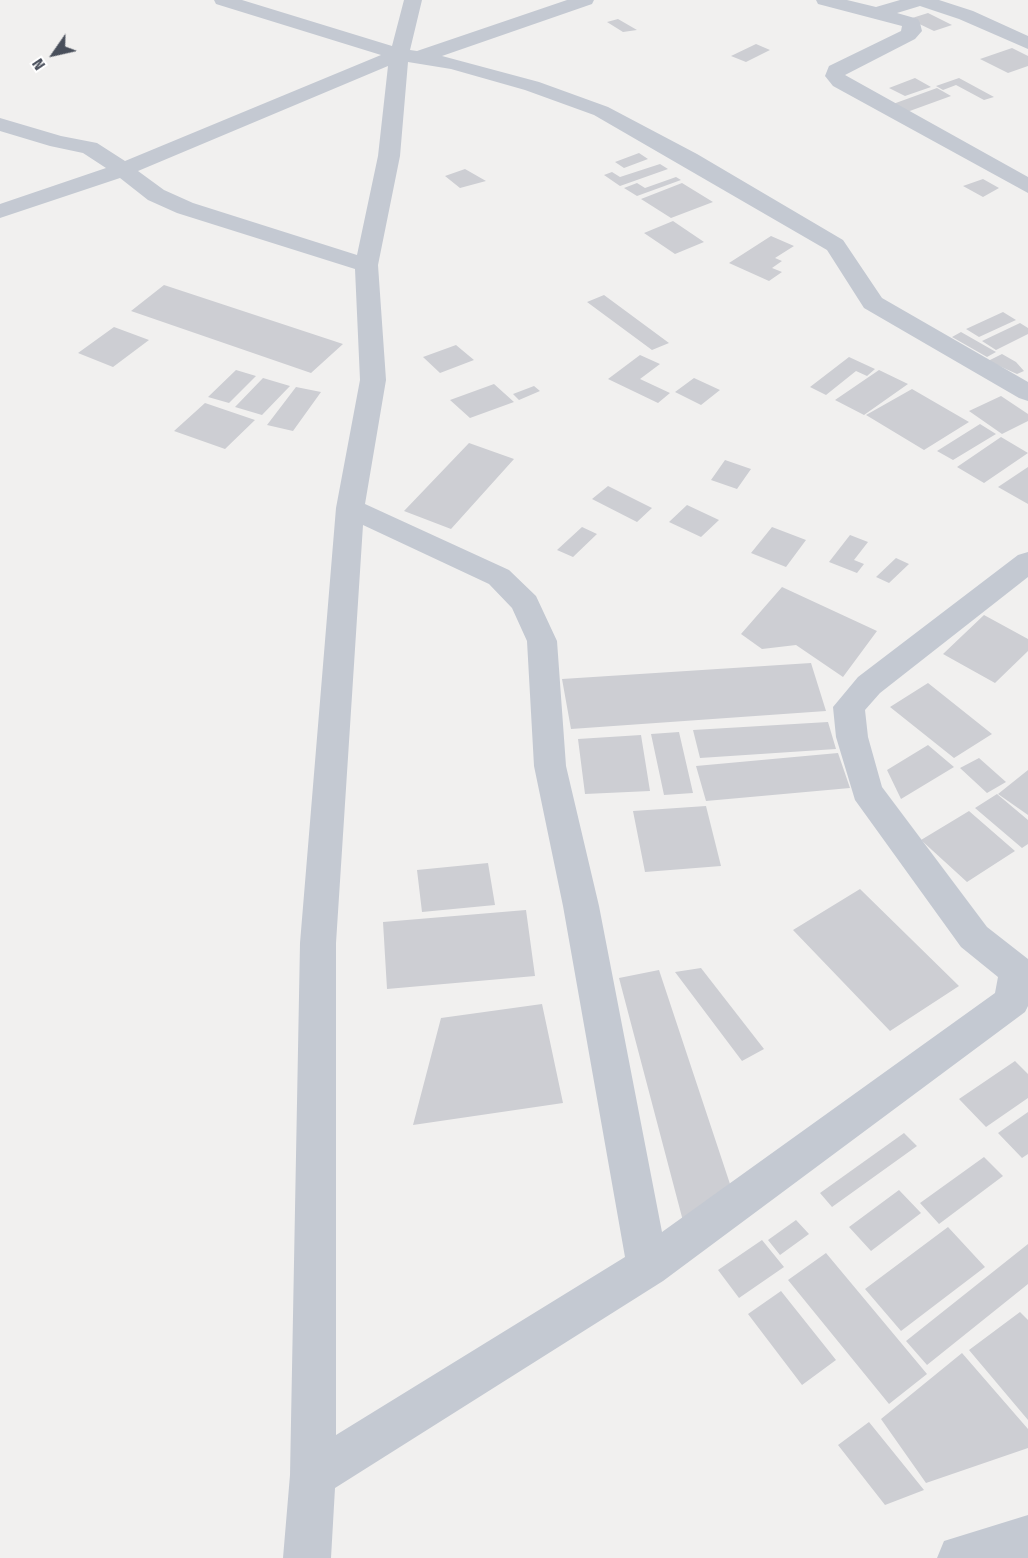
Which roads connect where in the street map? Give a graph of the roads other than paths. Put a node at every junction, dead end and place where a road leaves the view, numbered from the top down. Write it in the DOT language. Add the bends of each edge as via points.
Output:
graph roads {
  1 [pos="223,0"];
  2 [pos="413,0"];
  3 [pos="585,0"];
  4 [pos="825,0"];
  5 [pos="920,0"];
  6 [pos="877,12"];
  7 [pos="1028,43"];
  8 [pos="408,56"];
  9 [pos="0,124"];
  10 [pos="122,170"];
  11 [pos="1028,186"];
  12 [pos="0,211"];
  13 [pos="366,265"];
  14 [pos="1028,393"];
  15 [pos="350,508"];
  16 [pos="1028,562"];
  17 [pos="648,1267"];
  18 [pos="312,1474"];
  19 [pos="1028,1539"];
  20 [pos="307,1558"];
  21 [pos="961,1558"];
  1 -- 8 [label="street"];
  2 -- 8 [label="street"];
  3 -- 8 [label="street"];
  4 -- 6 [label="street"];
  5 -- 6 [label="street"];
  5 -- 7 [label="street" via="966,15"];
  6 -- 11 [label="street" via="911,23 912,31 836,70 840,82"];
  8 -- 10 [label="street"];
  8 -- 13 [label="street"];
  8 -- 14 [label="street" via="522,83 601,111 834,245 873,303"];
  9 -- 10 [label="street" via="88,148"];
  10 -- 12 [label="street"];
  10 -- 13 [label="street" via="156,195 185,208"];
  13 -- 15 [label="street" via="373,380"];
  15 -- 17 [label="street" via="500,577 525,603 542,641 550,766 581,906"];
  15 -- 18 [label="street" via="318,943"];
  16 -- 17 [label="street" via="868,685 849,707 852,737 867,791 974,937 1017,971 1012,1001"];
  17 -- 18 [label="street"];
  18 -- 20 [label="street"];
  19 -- 21 [label="street"];
}
